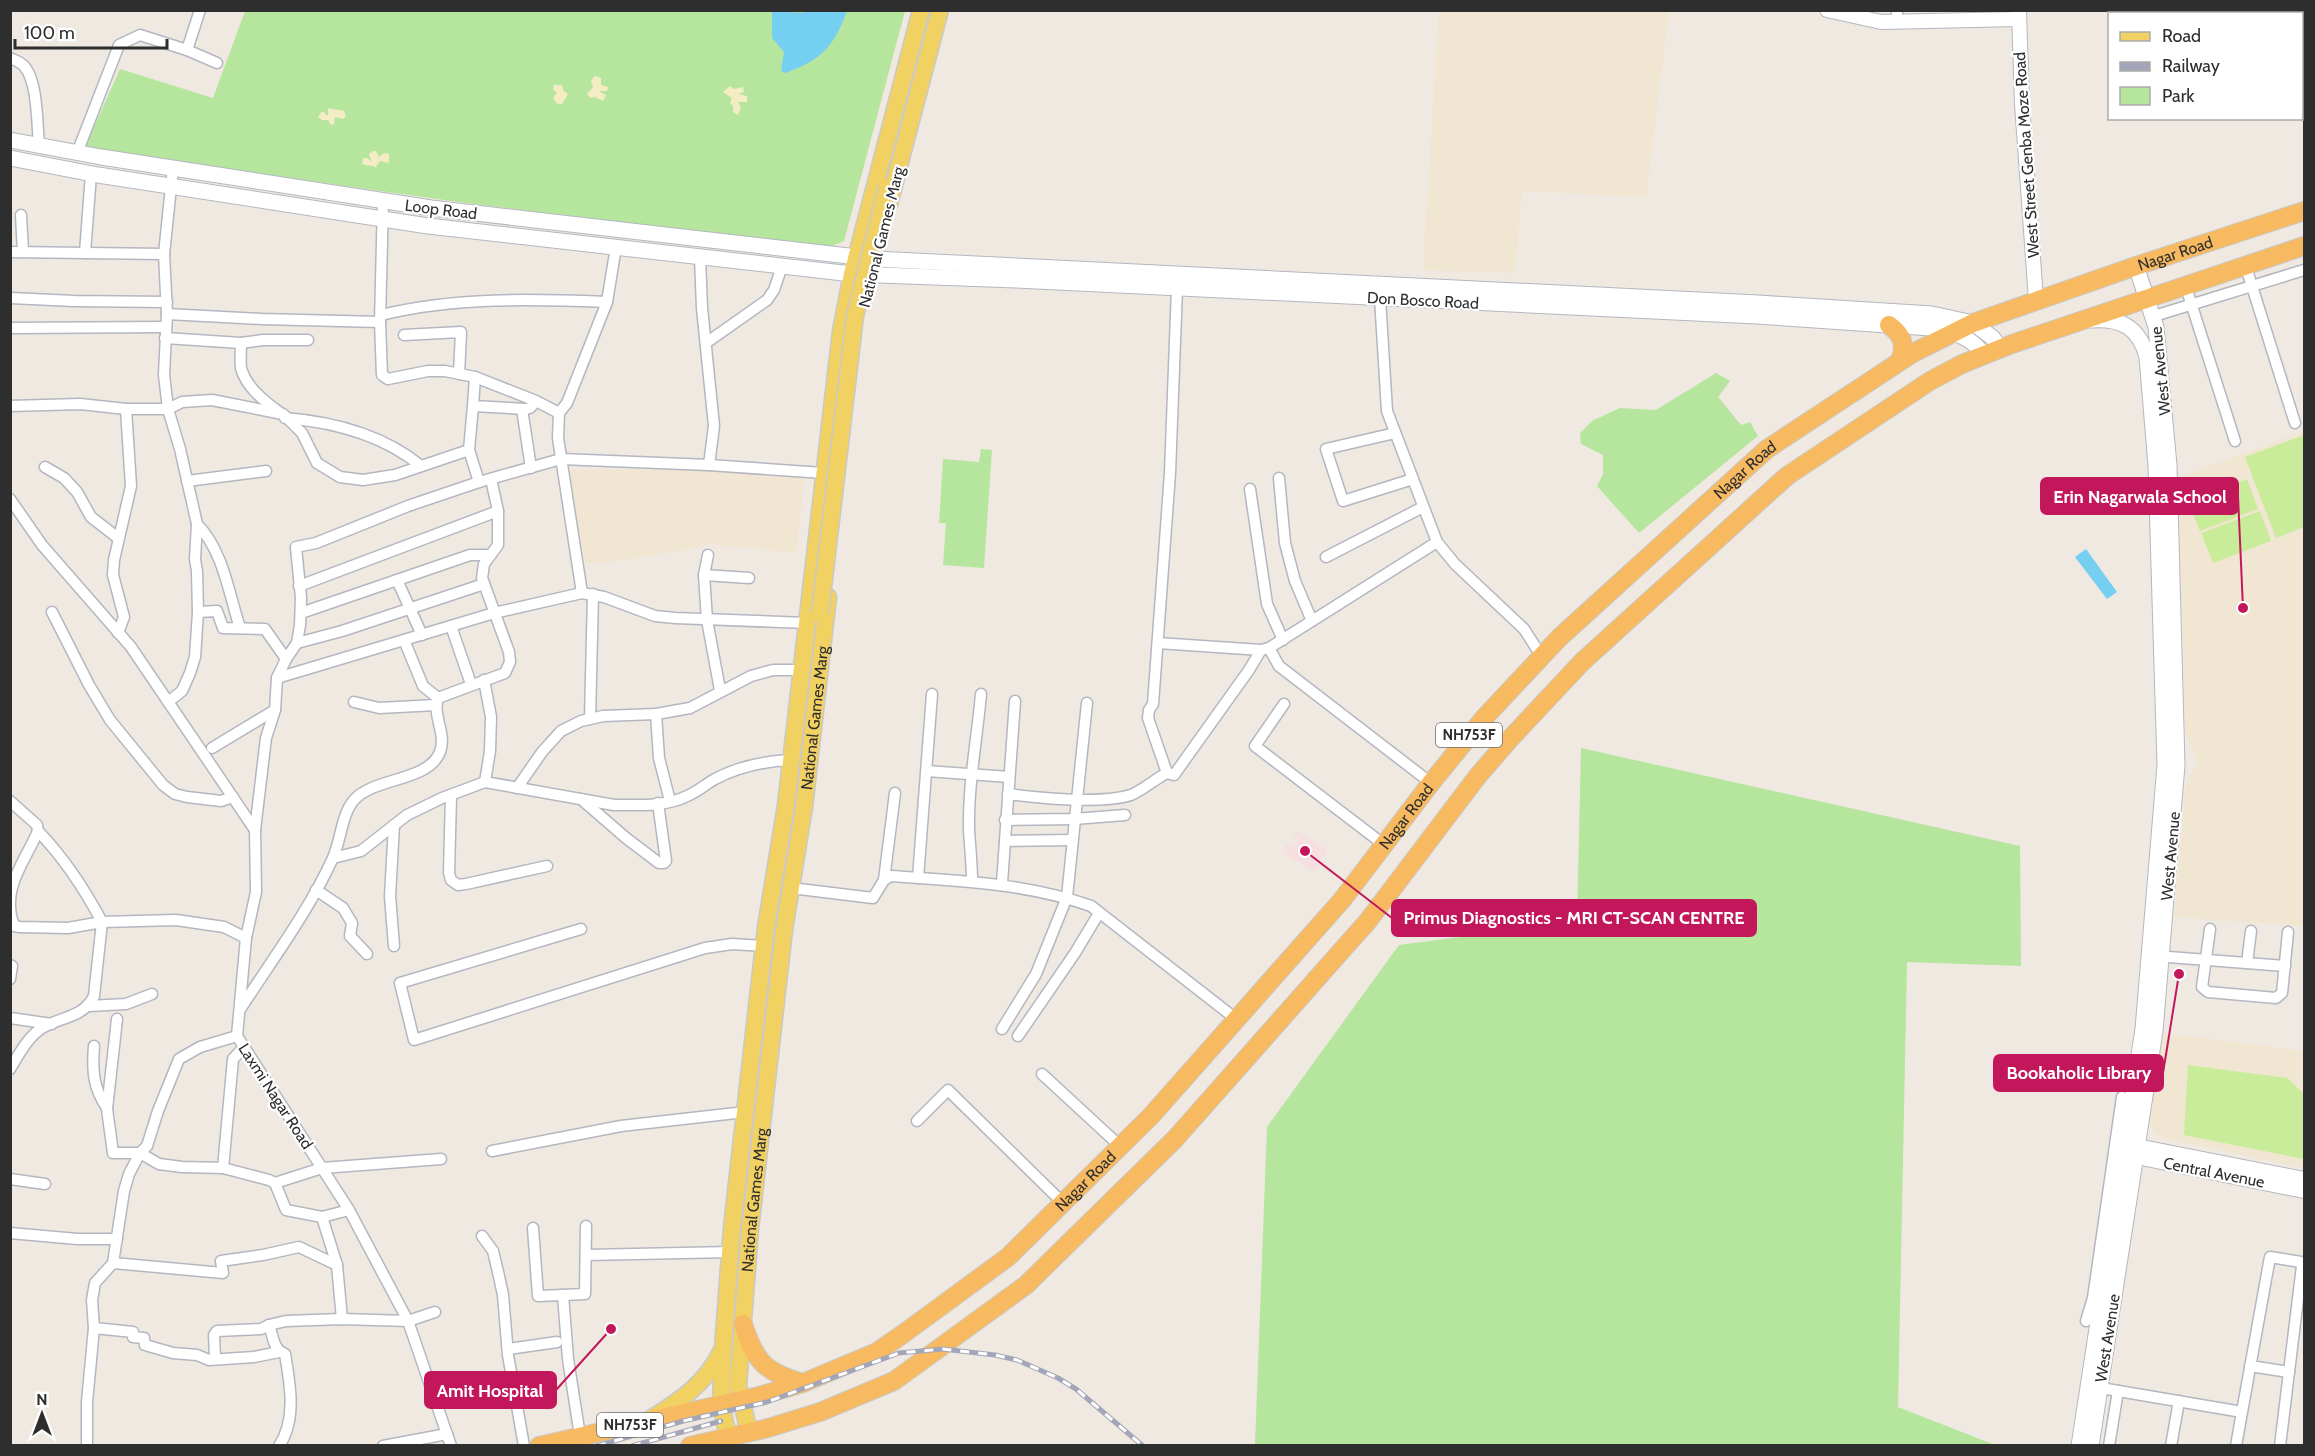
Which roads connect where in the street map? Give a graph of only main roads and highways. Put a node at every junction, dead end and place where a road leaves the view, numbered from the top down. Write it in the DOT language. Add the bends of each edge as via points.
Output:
graph roads {
  1 [pos="921,10"];
  2 [pos="927,10"];
  3 [pos="934,10"];
  4 [pos="940,10"];
  5 [pos="10,140"];
  6 [pos="10,158"];
  7 [pos="884,186"];
  8 [pos="2304,211"];
  9 [pos="2304,246"];
  10 [pos="857,257"];
  11 [pos="2136,266"];
  12 [pos="873,267"];
  13 [pos="852,274"];
  14 [pos="2147,297"];
  15 [pos="843,321"];
  16 [pos="2077,321"];
  17 [pos="861,322"];
  18 [pos="1973,323"];
  19 [pos="1889,325"];
  20 [pos="1953,332"];
  21 [pos="1992,352"];
  22 [pos="1900,362"];
  23 [pos="814,615"];
  24 [pos="772,885"];
  25 [pos="791,888"];
  26 [pos="2156,956"];
  27 [pos="2130,1150"];
  28 [pos="743,1324"];
  29 [pos="723,1348"];
  30 [pos="802,1383"];
  31 [pos="2094,1386"];
  32 [pos="740,1400"];
  33 [pos="721,1404"];
  34 [pos="646,1421"];
  35 [pos="749,1432"];
  36 [pos="729,1437"];
  37 [pos="539,1446"];
  38 [pos="690,1446"];
  39 [pos="2079,1446"];
  40 [pos="2091,1446"];
  1 -- 10 [label="main road, National Games Marg"];
  2 -- 7 [label="main road"];
  3 -- 7 [label="main road"];
  4 -- 12 [label="main road, National Games Marg"];
  5 -- 10 [label="main road, Loop Road" via="431,208"];
  6 -- 13 [label="main road, Loop Road" via="383,219"];
  7 -- 23 [label="main road, bridge" via="855,316"];
  8 -- 11 [label="highway, Nagar Road / NH753F"];
  9 -- 14 [label="highway, Nagar Road / NH753F"];
  10 -- 12 [label="main road, Loop Road"];
  10 -- 13 [label="main road, National Games Marg"];
  11 -- 14 [label="main road, West Avenue"];
  11 -- 18 [label="highway, Nagar Road / NH753F"];
  12 -- 13 [label="main road, Don Bosco Road"];
  12 -- 17 [label="main road, National Games Marg"];
  12 -- 18 [label="main road, Don Bosco Road" via="1768,303 1932,314"];
  12 -- 19 [label="main road, Don Bosco Road" via="1177,288"];
  13 -- 15 [label="main road, National Games Marg"];
  14 -- 16 [label="highway, Nagar Road / NH753F"];
  14 -- 26 [label="main road, West Avenue" via="2154,316 2169,465 2177,765"];
  15 -- 17 [label="main road"];
  15 -- 23 [label="main road, National Games Marg" via="823,473"];
  16 -- 21 [label="highway, Nagar Road / NH753F"];
  16 -- 26 [label="main road, West Avenue" via="2101,320 2128,326 2144,345 2147,357 2156,466 2165,765"];
  17 -- 25 [label="main road, National Games Marg"];
  18 -- 20 [label="highway, Nagar Road / NH753F"];
  18 -- 21 [label="main road, Don Bosco Road" via="1993,338"];
  19 -- 20 [label="main road, Don Bosco Road"];
  19 -- 22 [label="highway" via="1903,341"];
  20 -- 21 [label="main road, Don Bosco Road"];
  20 -- 22 [label="highway, Nagar Road / NH753F"];
  21 -- 35 [label="highway, Nagar Road / NH753F" via="1930,381 1787,476 1582,662 1477,777 1368,921 1190,1122 1030,1282 894,1381 820,1412"];
  22 -- 30 [label="highway, Nagar Road / NH753F" via="1754,460 1567,630 1484,718 1342,900 1151,1116 1008,1257 877,1352"];
  23 -- 24 [label="main road, National Games Marg" via="801,670 781,841"];
  23 -- 24 [label="main road" via="782,870"];
  23 -- 25 [label="main road" via="796,823 788,870"];
  24 -- 29 [label="main road, National Games Marg" via="730,1252"];
  25 -- 28 [label="main road, National Games Marg" via="750,1229"];
  26 -- 27 [label="main road, West Avenue" via="2143,1029"];
  27 -- 31 [label="main road, West Avenue"];
  27 -- 31 [label="main road, West Avenue" via="2115,1177"];
  28 -- 30 [label="highway" via="751,1348 763,1365 784,1378"];
  28 -- 32 [label="main road, National Games Marg"];
  29 -- 33 [label="main road, National Games Marg"];
  29 -- 34 [label="main road" via="708,1374 689,1394"];
  30 -- 32 [label="highway, Nagar Road / NH753F"];
  31 -- 39 [label="main road, West Avenue"];
  31 -- 40 [label="main road, West Avenue"];
  32 -- 33 [label="highway, Nagar Road / NH753F"];
  32 -- 35 [label="main road, National Games Marg"];
  33 -- 34 [label="highway, Nagar Road / NH753F"];
  33 -- 36 [label="main road, National Games Marg"];
  34 -- 37 [label="highway, Nagar Road / NH753F"];
  35 -- 36 [label="highway, Nagar Road / NH753F"];
  36 -- 38 [label="highway, Nagar Road / NH753F"];
}
